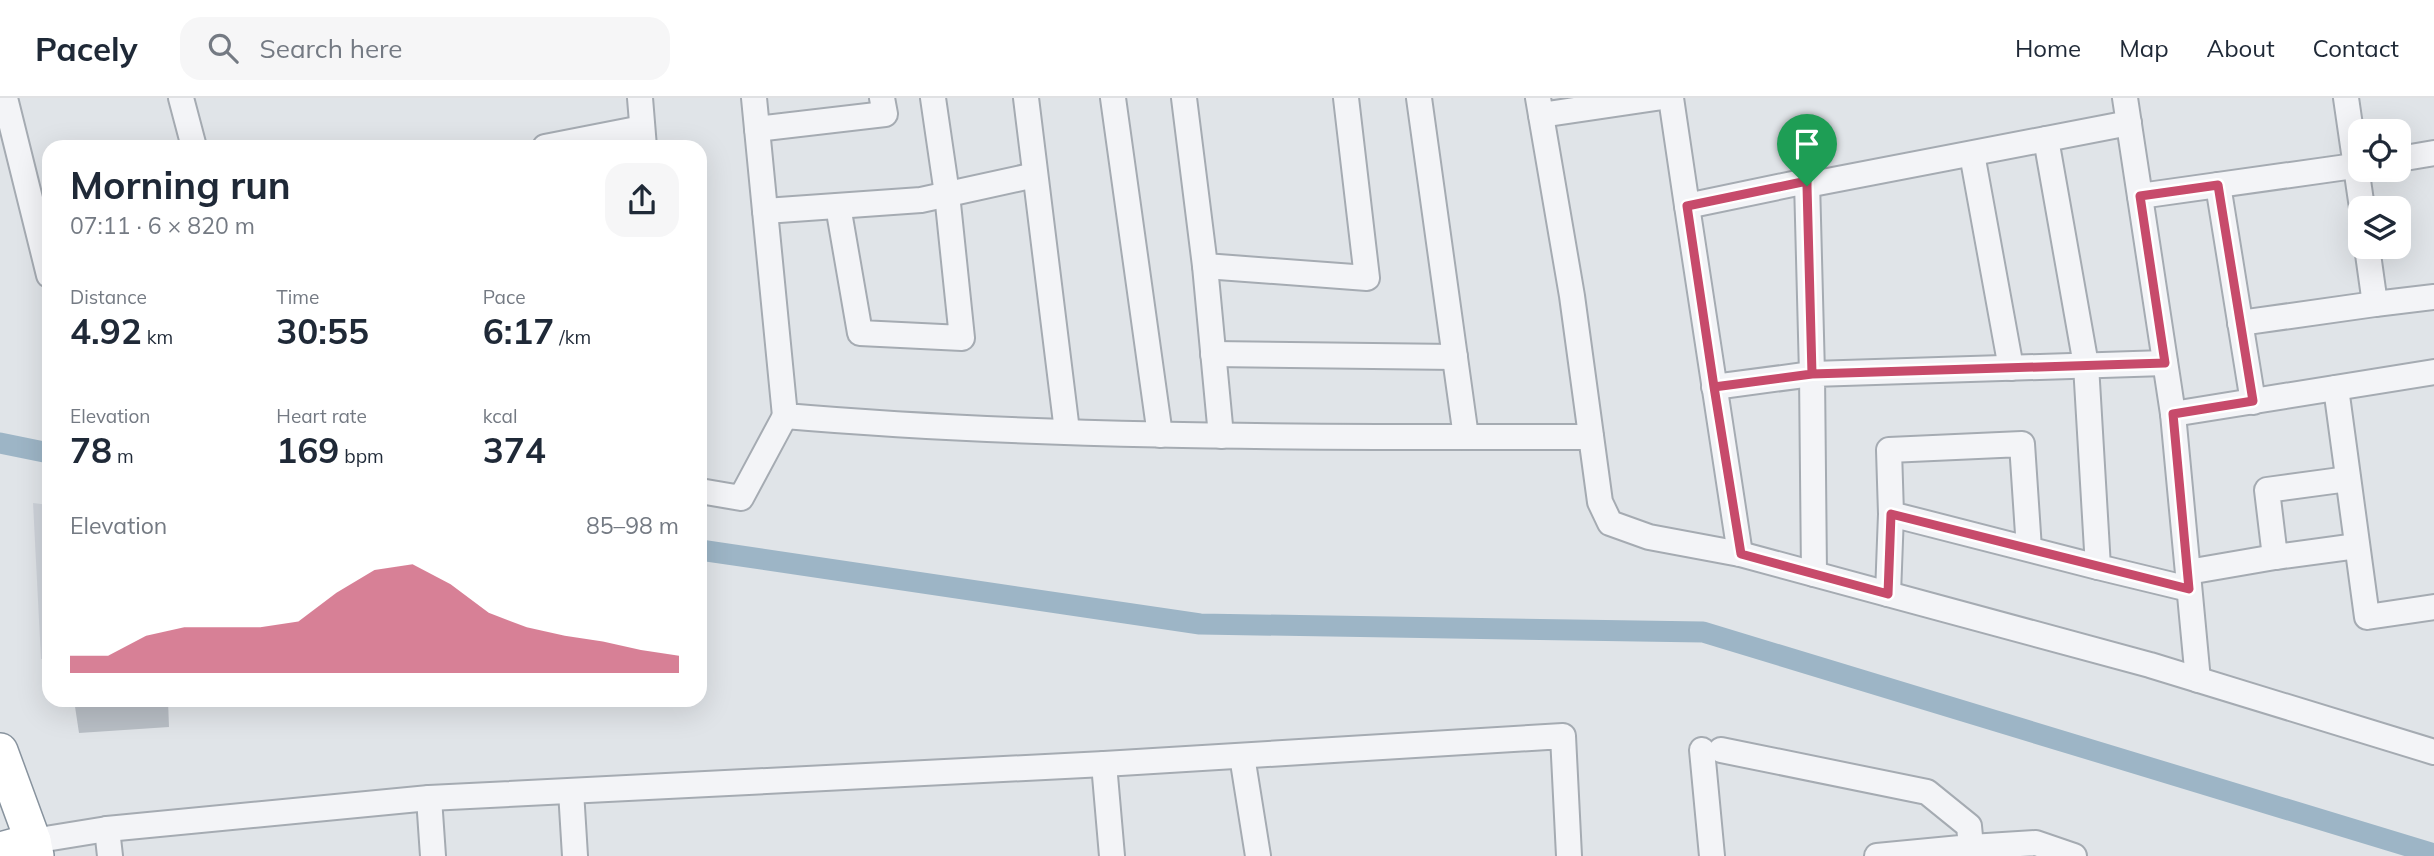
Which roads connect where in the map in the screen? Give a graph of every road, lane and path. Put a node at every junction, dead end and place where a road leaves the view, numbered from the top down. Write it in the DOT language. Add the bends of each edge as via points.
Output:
graph roads {
  1 [pos="5,98"];
  2 [pos="181,98"];
  3 [pos="640,98"];
  4 [pos="754,98"];
  5 [pos="882,98"];
  6 [pos="933,98"];
  7 [pos="1026,98"];
  8 [pos="1113,98"];
  9 [pos="1184,98"];
  10 [pos="1346,98"];
  11 [pos="1419,98"];
  12 [pos="1656,98"];
  13 [pos="1671,98"];
  14 [pos="2125,98"];
  15 [pos="2346,98"];
  16 [pos="1539,107"];
  17 [pos="2350,119"];
  18 [pos="2129,123"];
  19 [pos="757,130"];
  20 [pos="643,137"];
  21 [pos="2046,139"];
  22 [pos="192,140"];
  23 [pos="614,140"];
  24 [pos="2434,153"];
  25 [pos="1972,154"];
  26 [pos="2411,157"];
  27 [pos="2348,167"];
  28 [pos="1035,175"];
  29 [pos="2218,185"];
  30 [pos="1807,186"];
  31 [pos="947,194"];
  32 [pos="2140,196"];
  33 [pos="838,206"];
  34 [pos="1687,206"];
  35 [pos="765,211"];
  36 [pos="42,247"];
  37 [pos="2369,259"];
  38 [pos="1205,266"];
  39 [pos="2434,297"];
  40 [pos="2375,304"];
  41 [pos="2240,323"];
  42 [pos="1213,355"];
  43 [pos="1455,357"];
  44 [pos="2165,363"];
  45 [pos="2086,365"];
  46 [pos="2011,368"];
  47 [pos="2434,372"];
  48 [pos="1812,374"];
  49 [pos="1714,387"];
  50 [pos="2336,388"];
  51 [pos="2253,401"];
  52 [pos="2173,414"];
  53 [pos="785,415"];
  54 [pos="1067,431"];
  55 [pos="1160,435"];
  56 [pos="1221,436"];
  57 [pos="1466,437"];
  58 [pos="1591,437"];
  59 [pos="2348,479"];
  60 [pos="707,492"];
  61 [pos="1891,514"];
  62 [pos="2357,546"];
  63 [pos="2029,549"];
  64 [pos="1741,554"];
  65 [pos="2275,557"];
  66 [pos="2098,567"];
  67 [pos="1814,574"];
  68 [pos="2189,580"];
  69 [pos="1888,594"];
  70 [pos="2434,607"];
  71 [pos="2198,680"];
  72 [pos="2434,752"];
  73 [pos="1242,756"];
  74 [pos="1104,764"];
  75 [pos="3,768"];
  76 [pos="571,791"];
  77 [pos="429,798"];
  78 [pos="107,829"];
  79 [pos="14,850"];
  80 [pos="1972,851"];
  81 [pos="110,856"];
  82 [pos="433,856"];
  83 [pos="575,856"];
  84 [pos="1112,856"];
  85 [pos="1258,856"];
  86 [pos="1569,856"];
  87 [pos="1712,856"];
  88 [pos="1877,856"];
  89 [pos="2074,856"];
  1 -- 36 [label="street"];
  2 -- 22 [label="street"];
  3 -- 20 [label="street"];
  4 -- 19 [label="street"];
  5 -- 19 [label="street" via="885,114"];
  6 -- 31 [label="street"];
  7 -- 28 [label="street"];
  8 -- 55 [label="street"];
  9 -- 38 [label="street"];
  10 -- 38 [label="street" via="1367,278"];
  11 -- 43 [label="street"];
  12 -- 16 [label="street"];
  13 -- 34 [label="street"];
  14 -- 18 [label="street"];
  15 -- 17 [label="street"];
  16 -- 58 [label="street"];
  18 -- 21 [label="street"];
  18 -- 32 [label="street"];
  19 -- 35 [label="street"];
  20 -- 23 [label="street"];
  21 -- 25 [label="street"];
  21 -- 45 [label="street"];
  24 -- 26 [label="street"];
  25 -- 30 [label="street"];
  25 -- 46 [label="street"];
  27 -- 29 [label="street"];
  28 -- 31 [label="street"];
  28 -- 54 [label="street"];
  29 -- 32 [label="street"];
  29 -- 41 [label="street"];
  30 -- 34 [label="street" via="1807,181"];
  30 -- 48 [label="street"];
  31 -- 33 [label="street"];
  31 -- 33 [label="street" via="962,338 860,333"];
  32 -- 44 [label="street"];
  33 -- 35 [label="street"];
  34 -- 49 [label="street"];
  35 -- 53 [label="street"];
  37 -- 40 [label="street"];
  38 -- 42 [label="street"];
  39 -- 40 [label="street"];
  40 -- 41 [label="street"];
  41 -- 51 [label="street"];
  42 -- 43 [label="street"];
  42 -- 56 [label="street"];
  43 -- 57 [label="street"];
  44 -- 45 [label="street"];
  44 -- 52 [label="street"];
  45 -- 46 [label="street"];
  45 -- 66 [label="street"];
  46 -- 48 [label="street"];
  47 -- 50 [label="street"];
  48 -- 49 [label="street"];
  48 -- 67 [label="street"];
  49 -- 64 [label="street"];
  50 -- 51 [label="street"];
  50 -- 59 [label="street"];
  51 -- 52 [label="street"];
  52 -- 68 [label="street"];
  53 -- 54 [label="street" via="888,425"];
  53 -- 60 [label="street" via="741,498"];
  54 -- 55 [label="street"];
  55 -- 56 [label="street"];
  56 -- 57 [label="street"];
  57 -- 58 [label="street"];
  58 -- 64 [label="street" via="1600,502 1610,523 1649,537"];
  59 -- 62 [label="street"];
  59 -- 65 [label="street" via="2267,490"];
  61 -- 63 [label="street"];
  61 -- 63 [label="street" via="1889,450 2022,443"];
  61 -- 69 [label="street"];
  62 -- 65 [label="street"];
  62 -- 70 [label="street" via="2367,617"];
  63 -- 66 [label="street"];
  64 -- 67 [label="street"];
  65 -- 68 [label="street"];
  66 -- 68 [label="street"];
  67 -- 69 [label="street"];
  68 -- 71 [label="street"];
  69 -- 71 [label="street"];
  71 -- 72 [label="street"];
  73 -- 74 [label="street"];
  73 -- 85 [label="street"];
  73 -- 86 [label="street" via="1563,736"];
  74 -- 76 [label="street"];
  74 -- 84 [label="street"];
  75 -- 79 [label="highway"];
  76 -- 77 [label="street"];
  76 -- 83 [label="street"];
  77 -- 78 [label="street"];
  77 -- 82 [label="street"];
  78 -- 79 [label="street"];
  78 -- 81 [label="street"];
  80 -- 87 [label="street" via="1969,826 1927,792 1711,750"];
  80 -- 88 [label="street"];
  80 -- 89 [label="street" via="2036,843"];
}
